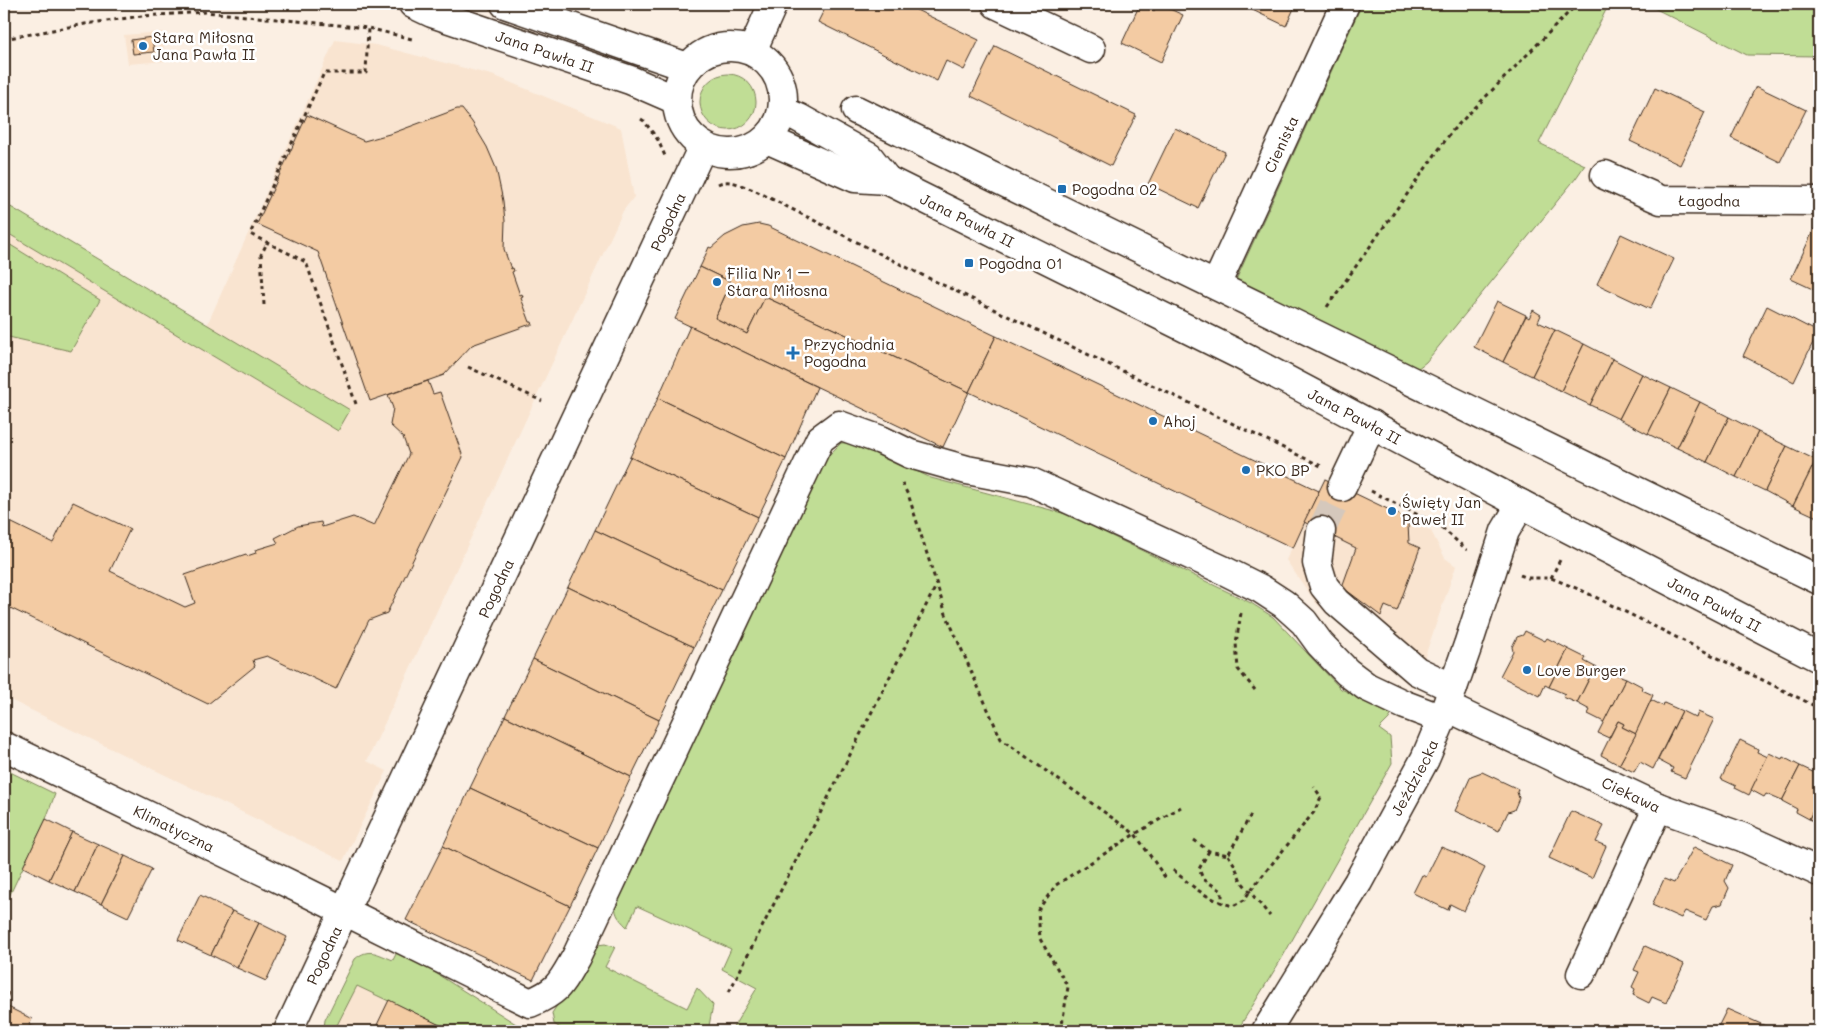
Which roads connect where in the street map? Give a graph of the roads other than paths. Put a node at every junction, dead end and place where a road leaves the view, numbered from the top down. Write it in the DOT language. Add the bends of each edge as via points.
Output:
graph roads {
  1 [pos="412,4"];
  2 [pos="505,4"];
  3 [pos="773,4"];
  4 [pos="996,4"];
  5 [pos="1345,4"];
  6 [pos="1091,49"];
  7 [pos="752,51"];
  8 [pos="687,68"];
  9 [pos="676,100"];
  10 [pos="856,110"];
  11 [pos="783,111"];
  12 [pos="768,139"];
  13 [pos="703,146"];
  14 [pos="1605,175"];
  15 [pos="887,180"];
  16 [pos="1819,201"];
  17 [pos="1216,285"];
  18 [pos="1372,424"];
  19 [pos="1344,483"];
  20 [pos="1521,504"];
  21 [pos="1321,531"];
  22 [pos="1819,580"];
  23 [pos="1817,652"];
  24 [pos="1447,705"];
  25 [pos="4,746"];
  26 [pos="1658,807"];
  27 [pos="1819,872"];
  28 [pos="345,911"];
  29 [pos="1581,974"];
  30 [pos="288,1031"];
  31 [pos="1266,1031"];
  1 -- 9 [label="street, Jana Pawła II" via="630,80"];
  2 -- 8 [label="street, Jana Pawła II"];
  3 -- 7 [label="street"];
  4 -- 6 [label="street"];
  5 -- 17 [label="street, Cienista"];
  7 -- 8 [label="street" via="738,47 710,50"];
  7 -- 11 [label="street" via="764,58 781,82"];
  8 -- 9 [label="street" via="679,83"];
  9 -- 13 [label="street" via="684,127"];
  10 -- 17 [label="street"];
  11 -- 12 [label="street" via="778,126"];
  11 -- 15 [label="street, Jana Pawła II" via="869,157"];
  12 -- 13 [label="street" via="737,153 719,152"];
  12 -- 15 [label="street, Jana Pawła II" via="855,178"];
  13 -- 28 [label="street, Pogodna"];
  14 -- 16 [label="street, Łagodna" via="1661,200"];
  15 -- 18 [label="street, Jana Pawła II" via="1229,349"];
  17 -- 22 [label="street"];
  18 -- 19 [label="street"];
  18 -- 20 [label="street, Jana Pawła II"];
  20 -- 23 [label="street, Jana Pawła II"];
  20 -- 24 [label="street, Jeździecka" via="1505,531"];
  21 -- 24 [label="street" via="1317,563 1324,586 1417,671"];
  24 -- 26 [label="street, Ciekawa"];
  24 -- 28 [label="street, Klimatyczna" via="1405,705 1367,687 1347,672 1284,604 1246,582 1032,482 966,470 920,457 839,425 820,439 562,983 548,996 530,1003"];
  24 -- 31 [label="street, Jeździecka" via="1425,759 1358,882"];
  25 -- 28 [label="street, Klimatyczna"];
  26 -- 27 [label="street, Ciekawa" via="1742,837"];
  26 -- 29 [label="street"];
  28 -- 30 [label="street, Pogodna"];
}
